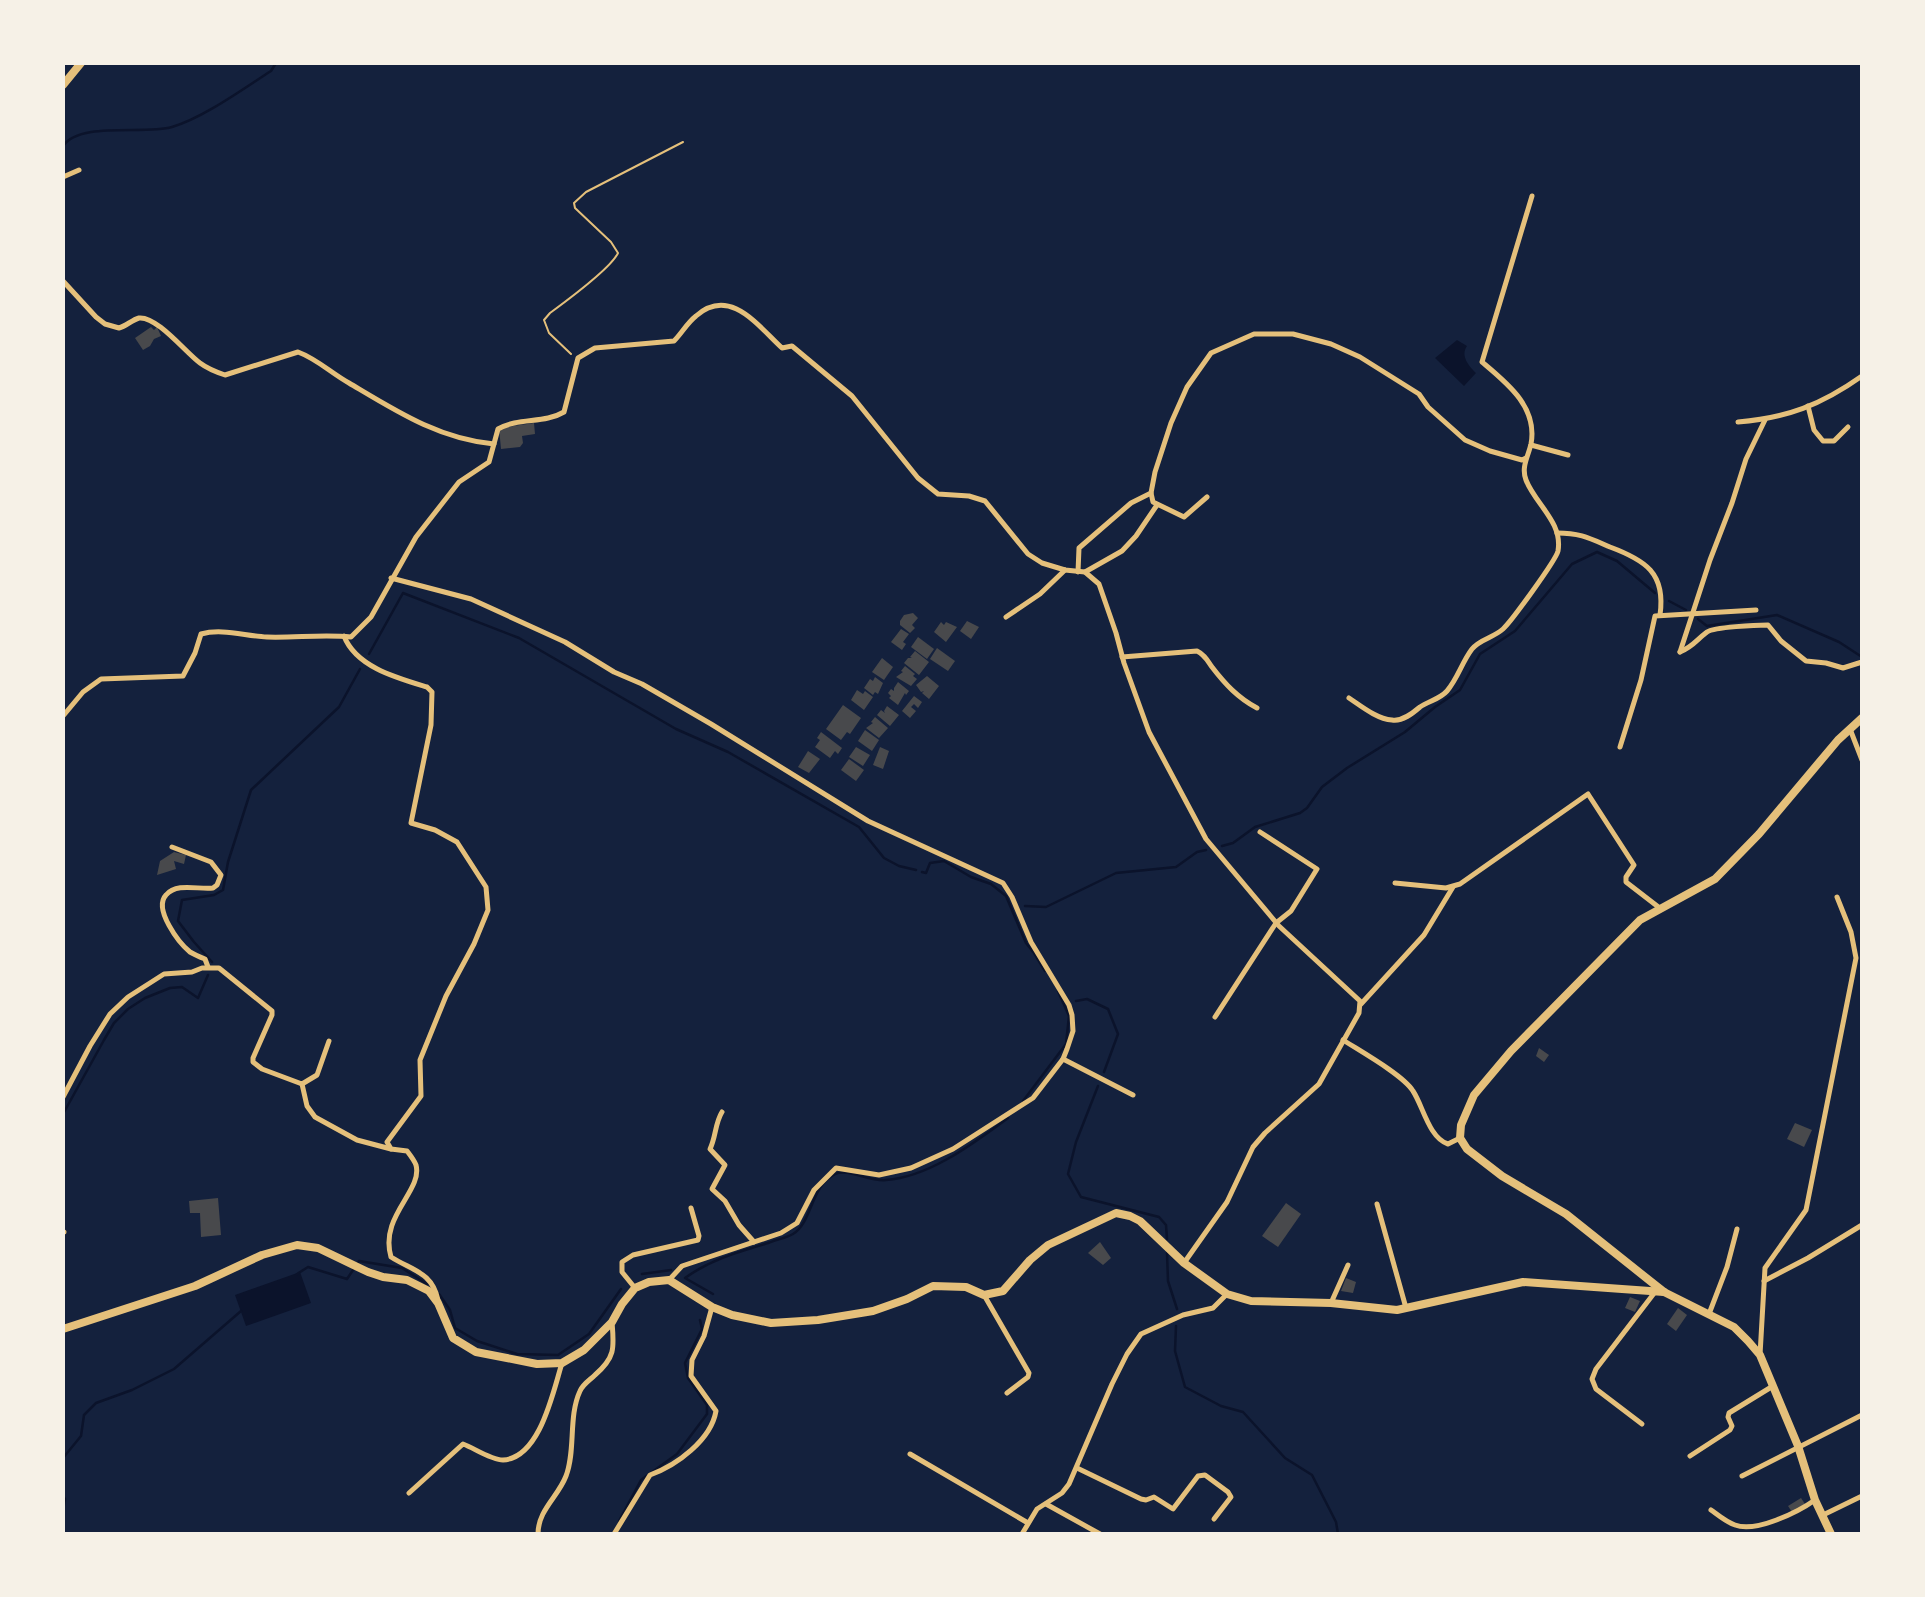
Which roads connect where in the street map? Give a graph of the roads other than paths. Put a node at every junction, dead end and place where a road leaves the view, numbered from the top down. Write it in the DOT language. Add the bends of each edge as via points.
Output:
graph roads {
  1 [pos="81,63"];
  2 [pos="63,85"];
  3 [pos="79,170"];
  4 [pos="63,177"];
  5 [pos="1532,196"];
  6 [pos="63,281"];
  7 [pos="1862,376"];
  8 [pos="1808,406"];
  9 [pos="1765,421"];
  10 [pos="1738,422"];
  11 [pos="1848,428"];
  12 [pos="494,444"];
  13 [pos="1531,445"];
  14 [pos="1568,455"];
  15 [pos="1526,458"];
  16 [pos="1151,494"];
  17 [pos="1207,496"];
  18 [pos="1157,505"];
  19 [pos="1557,533"];
  20 [pos="1065,570"];
  21 [pos="1078,572"];
  22 [pos="1085,572"];
  23 [pos="391,578"];
  24 [pos="1756,610"];
  25 [pos="1692,613"];
  26 [pos="1660,615"];
  27 [pos="1006,617"];
  28 [pos="344,636"];
  29 [pos="1122,657"];
  30 [pos="1861,663"];
  31 [pos="1349,698"];
  32 [pos="1257,708"];
  33 [pos="63,716"];
  34 [pos="1862,718"];
  35 [pos="1850,729"];
  36 [pos="1620,747"];
  37 [pos="1862,760"];
  38 [pos="1260,832"];
  39 [pos="172,847"];
  40 [pos="1395,883"];
  41 [pos="1453,887"];
  42 [pos="1837,897"];
  43 [pos="1661,909"];
  44 [pos="1276,923"];
  45 [pos="208,967"];
  46 [pos="1361,1004"];
  47 [pos="1215,1017"];
  48 [pos="1343,1040"];
  49 [pos="329,1041"];
  50 [pos="1063,1059"];
  51 [pos="302,1084"];
  52 [pos="1133,1095"];
  53 [pos="63,1097"];
  54 [pos="722,1112"];
  55 [pos="1460,1138"];
  56 [pos="391,1149"];
  57 [pos="1377,1204"];
  58 [pos="691,1208"];
  59 [pos="1862,1225"];
  60 [pos="1737,1229"];
  61 [pos="754,1242"];
  62 [pos="1184,1263"];
  63 [pos="1348,1265"];
  64 [pos="668,1280"];
  65 [pos="1764,1281"];
  66 [pos="635,1288"];
  67 [pos="1654,1292"];
  68 [pos="1664,1292"];
  69 [pos="1227,1294"];
  70 [pos="984,1295"];
  71 [pos="438,1303"];
  72 [pos="1331,1303"];
  73 [pos="712,1307"];
  74 [pos="1406,1308"];
  75 [pos="1709,1314"];
  76 [pos="612,1322"];
  77 [pos="63,1329"];
  78 [pos="1759,1355"];
  79 [pos="562,1363"];
  80 [pos="1773,1386"];
  81 [pos="1007,1392"];
  82 [pos="1862,1415"];
  83 [pos="1642,1424"];
  84 [pos="1798,1446"];
  85 [pos="909,1454"];
  86 [pos="1690,1456"];
  87 [pos="1077,1468"];
  88 [pos="1742,1476"];
  89 [pos="409,1493"];
  90 [pos="1862,1496"];
  91 [pos="1815,1500"];
  92 [pos="1046,1504"];
  93 [pos="1711,1510"];
  94 [pos="1823,1515"];
  95 [pos="1214,1519"];
  96 [pos="1028,1523"];
  97 [pos="538,1534"];
  98 [pos="614,1534"];
  99 [pos="1022,1534"];
  100 [pos="1100,1534"];
  101 [pos="1831,1534"];
  1 -- 2 [label="main road"];
  3 -- 4 [label="street"];
  5 -- 13 [label="street" via="1482,362 1514,389 1526,408"];
  6 -- 12 [label="street" via="105,324 119,328 144,318 215,372 225,375 298,352 425,427 473,443"];
  7 -- 8 [label="street"];
  8 -- 9 [label="street"];
  8 -- 11 [label="street" via="1814,430 1823,441 1834,441"];
  9 -- 10 [label="street"];
  9 -- 25 [label="street" via="1746,459"];
  12 -- 20 [label="street" via="500,427 564,412 578,359 595,348 674,341 705,309 719,304 736,307 782,348 792,346 852,396 918,478 938,494 985,501 1028,554"];
  12 -- 23 [label="street" via="489,462 459,482"];
  13 -- 14 [label="street"];
  13 -- 15 [label="street"];
  15 -- 16 [label="street" via="1490,452 1465,440 1419,394 1360,357 1293,334 1254,334 1212,352 1187,387 1154,472"];
  15 -- 19 [label="street" via="1526,481"];
  16 -- 18 [label="street"];
  16 -- 21 [label="street" via="1131,503 1079,548"];
  17 -- 18 [label="street" via="1184,517"];
  18 -- 22 [label="street" via="1122,551"];
  19 -- 26 [label="street" via="1591,537 1640,560 1660,584"];
  19 -- 31 [label="street" via="1557,555 1512,620 1472,649 1441,696 1392,720"];
  20 -- 21 [label="street"];
  20 -- 27 [label="street"];
  21 -- 22 [label="street"];
  22 -- 29 [label="street" via="1099,584"];
  23 -- 28 [label="street" via="371,617 351,637"];
  23 -- 50 [label="street" via="471,599 565,642 711,724 868,821 1003,883 1069,1005 1073,1031"];
  24 -- 25 [label="street"];
  25 -- 26 [label="street"];
  25 -- 30 [label="street" via="1679,652 1694,646 1709,630 1768,625 1807,661 1843,668"];
  26 -- 36 [label="street" via="1654,618"];
  28 -- 33 [label="street" via="267,637 211,631 201,634 183,676 101,679"];
  28 -- 56 [label="street" via="365,662 432,692 431,725 411,823 457,842 486,887 488,910 420,1060 421,1096 387,1142"];
  29 -- 32 [label="street" via="1197,652 1242,701"];
  29 -- 44 [label="street" via="1149,732 1206,839"];
  34 -- 35 [label="main road"];
  35 -- 37 [label="street"];
  35 -- 43 [label="main road" via="1715,879"];
  38 -- 44 [label="street" via="1317,869 1291,911"];
  39 -- 45 [label="street" via="211,862 221,874 214,888 177,889 166,894 162,903 174,934 191,953 205,959"];
  40 -- 41 [label="street"];
  41 -- 43 [label="street" via="1588,794 1633,864 1626,882"];
  41 -- 46 [label="street" via="1424,934"];
  42 -- 65 [label="street" via="1856,958 1832,1090 1807,1210 1768,1261"];
  43 -- 55 [label="main road" via="1640,920 1489,1074 1467,1110"];
  44 -- 46 [label="street"];
  44 -- 47 [label="street"];
  45 -- 51 [label="street" via="219,968 272,1011 253,1062"];
  45 -- 53 [label="street" via="164,974 119,1004"];
  46 -- 48 [label="street"];
  48 -- 55 [label="street" via="1409,1085 1443,1143"];
  48 -- 62 [label="street" via="1319,1084 1253,1147 1227,1202"];
  49 -- 51 [label="street" via="317,1075"];
  50 -- 52 [label="street"];
  50 -- 61 [label="street" via="1033,1098 953,1149 911,1168 880,1175 836,1168 814,1190 797,1223"];
  51 -- 56 [label="street" via="306,1106 314,1117 357,1140"];
  54 -- 61 [label="street" via="710,1149 725,1165 712,1189"];
  55 -- 68 [label="main road" via="1502,1176 1566,1214"];
  56 -- 71 [label="street" via="407,1151 416,1164 416,1176 387,1244 391,1257 434,1284"];
  57 -- 74 [label="street"];
  58 -- 66 [label="street" via="698,1240 633,1255 622,1262 622,1272"];
  59 -- 65 [label="street"];
  60 -- 75 [label="street"];
  61 -- 64 [label="street" via="682,1266"];
  62 -- 69 [label="main road"];
  62 -- 70 [label="main road" via="1140,1221 1116,1213 1048,1245 1003,1291"];
  63 -- 72 [label="street"];
  64 -- 66 [label="main road"];
  64 -- 73 [label="main road"];
  65 -- 78 [label="street"];
  66 -- 76 [label="main road"];
  67 -- 68 [label="main road"];
  67 -- 74 [label="main road" via="1523,1282"];
  67 -- 83 [label="street" via="1592,1379 1596,1389"];
  68 -- 75 [label="main road"];
  69 -- 72 [label="main road" via="1251,1301"];
  69 -- 87 [label="street" via="1213,1308 1183,1315 1141,1334 1112,1384"];
  70 -- 73 [label="main road" via="966,1287 933,1286 873,1311 771,1323"];
  70 -- 81 [label="street" via="1029,1373"];
  71 -- 77 [label="main road" via="429,1290 407,1280 383,1277 318,1248 297,1245 262,1255 195,1286"];
  71 -- 79 [label="main road" via="453,1338 476,1352 537,1364"];
  72 -- 74 [label="main road"];
  73 -- 98 [label="street" via="692,1360 691,1376 716,1410 714,1423 688,1453 650,1475"];
  75 -- 78 [label="main road" via="1734,1327"];
  76 -- 79 [label="main road" via="584,1350"];
  76 -- 97 [label="street" via="614,1350 603,1368 581,1387 566,1477 538,1523"];
  78 -- 80 [label="main road"];
  79 -- 89 [label="street" via="544,1424 519,1456 501,1460 463,1444"];
  80 -- 84 [label="main road"];
  80 -- 86 [label="street" via="1730,1413 1730,1430"];
  82 -- 84 [label="street"];
  84 -- 88 [label="street"];
  84 -- 91 [label="main road"];
  85 -- 96 [label="street"];
  87 -- 92 [label="street" via="1062,1493"];
  87 -- 95 [label="street" via="1141,1499 1154,1497 1173,1509 1198,1476 1205,1475 1231,1497"];
  90 -- 94 [label="street"];
  91 -- 93 [label="street" via="1791,1514 1752,1525 1735,1525"];
  91 -- 94 [label="main road"];
  92 -- 96 [label="street"];
  92 -- 100 [label="street"];
  94 -- 101 [label="main road"];
  96 -- 99 [label="street"];
}
